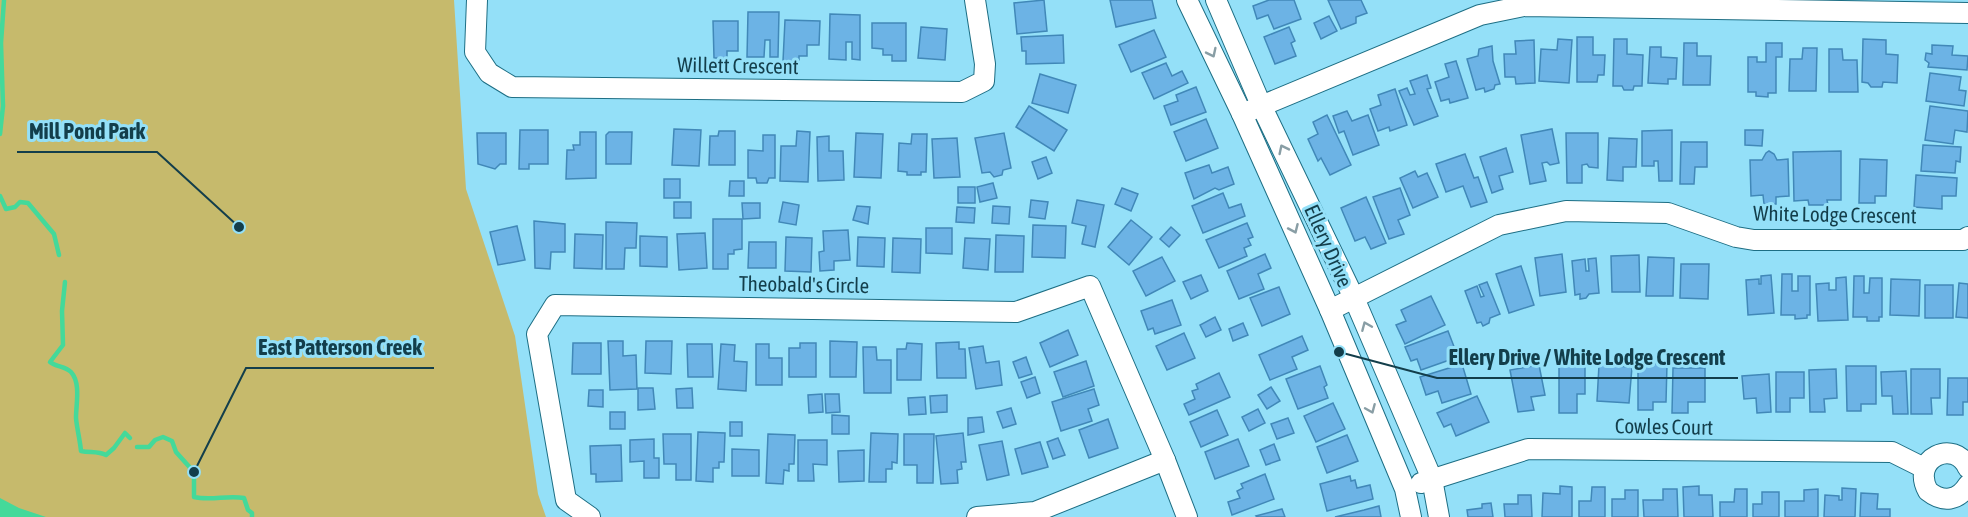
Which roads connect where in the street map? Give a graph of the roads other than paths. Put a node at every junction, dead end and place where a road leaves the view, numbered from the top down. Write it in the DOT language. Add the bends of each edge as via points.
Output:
graph roads {
  1 [pos="477,0"];
  2 [pos="975,0"];
  3 [pos="1187,0"];
  4 [pos="1216,0"];
  5 [pos="1968,13"];
  6 [pos="1262,105"];
  7 [pos="1242,114"];
  8 [pos="1968,237"];
  9 [pos="1354,298"];
  10 [pos="1330,310"];
  11 [pos="1165,460"];
  12 [pos="1924,468"];
  13 [pos="1968,468"];
  14 [pos="1432,478"];
  15 [pos="1968,485"];
  16 [pos="1405,489"];
  17 [pos="590,517"];
  18 [pos="977,517"];
  19 [pos="1187,517"];
  20 [pos="1411,517"];
  21 [pos="1439,517"];
  1 -- 2 [label="street, Willett Crescent" via="476,52 489,74 512,87 962,92 984,81"];
  3 -- 7 [label="street, Ellery Drive, one-way"];
  4 -- 6 [label="street, Ellery Drive"];
  5 -- 6 [label="street" via="1524,6 1480,15"];
  6 -- 7 [label="street"];
  9 -- 6 [label="street, Ellery Drive, one-way"];
  7 -- 10 [label="street, Ellery Drive, one-way"];
  8 -- 9 [label="street, White Lodge Crescent" via="1754,240 1668,213 1566,211 1499,225"];
  9 -- 10 [label="street, White Lodge Crescent"];
  14 -- 9 [label="street, Ellery Drive, one-way"];
  10 -- 16 [label="street, Ellery Drive, one-way"];
  11 -- 17 [label="street, Theobald's Circle" via="1090,286 1016,312 555,305 537,334 566,500"];
  11 -- 18 [label="street" via="1035,512"];
  11 -- 19 [label="street, Theobald's Circle"];
  12 -- 13 [label="street" via="1934,457 1947,453 1961,458"];
  12 -- 14 [label="street, Cowles Court" via="1892,452 1528,449"];
  12 -- 15 [label="street" via="1924,484 1934,496 1958,497"];
  14 -- 16 [label="street, Cowles Court"];
  14 -- 21 [label="street, Ellery Drive"];
  16 -- 20 [label="street, Ellery Drive"];
}
